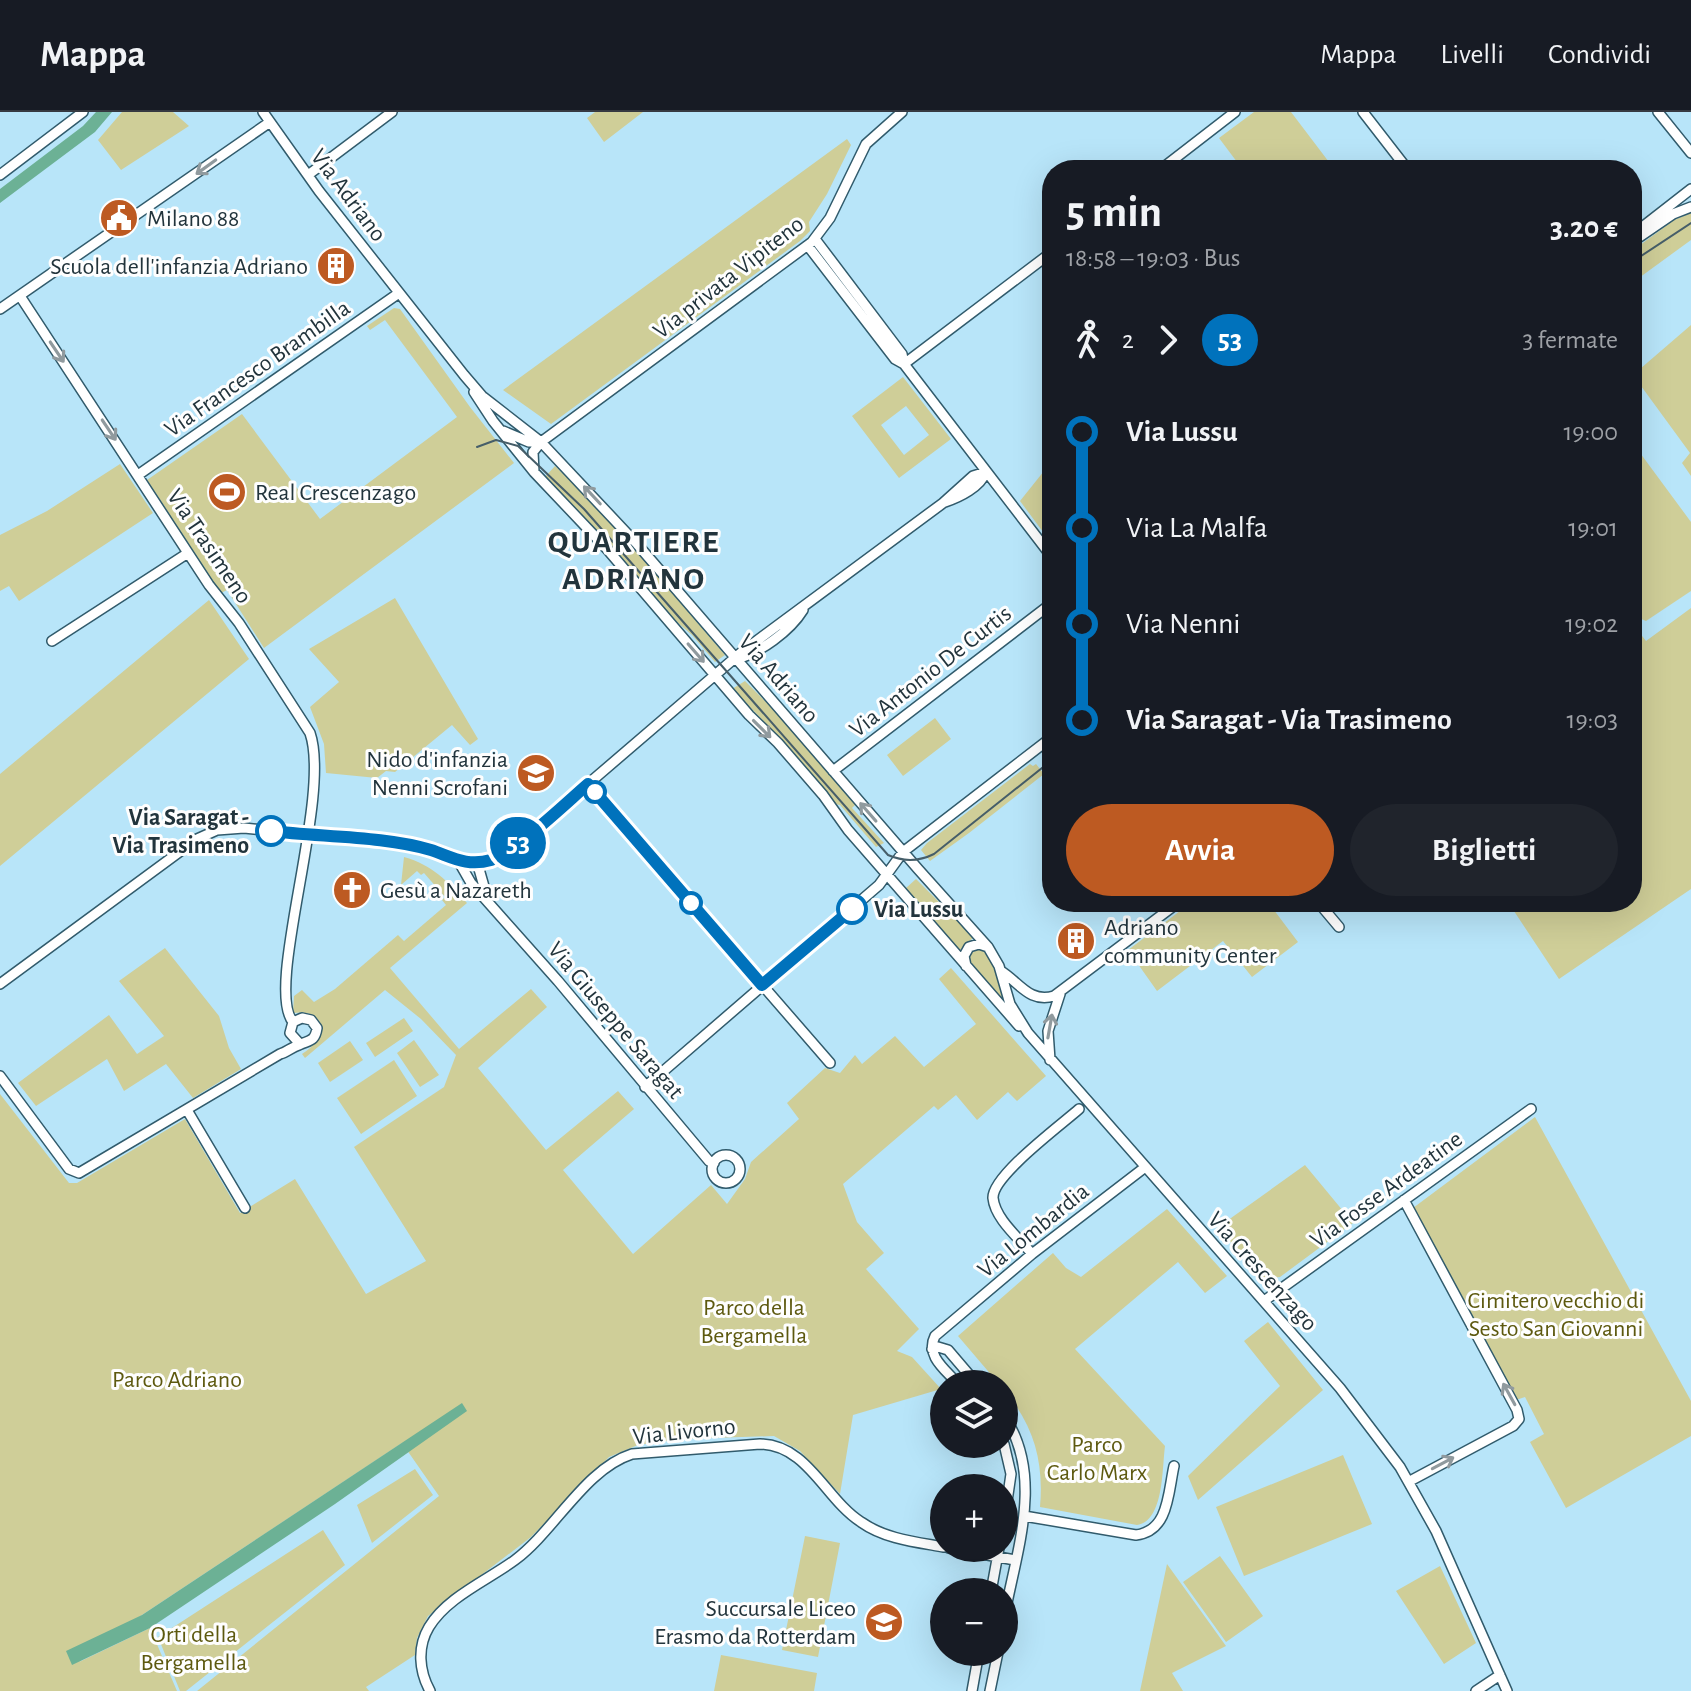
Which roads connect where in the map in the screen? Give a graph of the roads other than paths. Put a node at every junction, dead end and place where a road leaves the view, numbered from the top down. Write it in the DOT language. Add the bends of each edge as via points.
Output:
graph roads {
  1 [pos="83,112"];
  2 [pos="263,112"];
  3 [pos="392,112"];
  4 [pos="902,112"];
  5 [pos="1235,112"];
  6 [pos="1363,112"];
  7 [pos="1658,112"];
  8 [pos="270,122"];
  9 [pos="1691,153"];
  10 [pos="1173,160"];
  11 [pos="1400,160"];
  12 [pos="0,175"];
  13 [pos="308,175"];
  14 [pos="1691,189"];
  15 [pos="1691,207"];
  16 [pos="1642,227"];
  17 [pos="1642,235"];
  18 [pos="811,242"];
  19 [pos="1042,260"];
  20 [pos="399,293"];
  21 [pos="20,296"];
  22 [pos="0,309"];
  23 [pos="904,364"];
  24 [pos="464,375"];
  25 [pos="500,430"];
  26 [pos="541,442"];
  27 [pos="534,472"];
  28 [pos="986,472"];
  29 [pos="138,475"];
  30 [pos="1042,544"];
  31 [pos="188,553"];
  32 [pos="1042,611"];
  33 [pos="52,641"];
  34 [pos="736,659"];
  35 [pos="715,676"];
  36 [pos="1042,745"];
  37 [pos="833,771"];
  38 [pos="588,784"];
  39 [pos="308,835"];
  40 [pos="903,852"];
  41 [pos="459,862"];
  42 [pos="477,862"];
  43 [pos="888,874"];
  44 [pos="488,900"];
  45 [pos="1166,912"];
  46 [pos="1326,912"];
  47 [pos="1339,927"];
  48 [pos="988,947"];
  49 [pos="968,969"];
  50 [pos="1001,971"];
  51 [pos="0,984"];
  52 [pos="762,985"];
  53 [pos="1060,992"];
  54 [pos="293,1022"];
  55 [pos="1028,1033"];
  56 [pos="296,1040"];
  57 [pos="1050,1060"];
  58 [pos="830,1063"];
  59 [pos="0,1076"];
  60 [pos="645,1087"];
  61 [pos="1079,1109"];
  62 [pos="1531,1109"];
  63 [pos="187,1110"];
  64 [pos="714,1163"];
  65 [pos="1144,1168"];
  66 [pos="1404,1200"];
  67 [pos="245,1208"];
  68 [pos="1032,1254"];
  69 [pos="1264,1301"];
  70 [pos="949,1325"];
  71 [pos="941,1350"];
  72 [pos="945,1370"];
  73 [pos="962,1370"];
  74 [pos="1018,1441"];
  75 [pos="1174,1466"];
  76 [pos="1410,1481"];
  77 [pos="1024,1516"];
  78 [pos="930,1545"];
  79 [pos="1018,1545"];
  80 [pos="976,1666"];
  81 [pos="995,1666"];
  82 [pos="1500,1675"];
  83 [pos="430,1691"];
  84 [pos="972,1691"];
  85 [pos="990,1691"];
  86 [pos="1476,1691"];
  87 [pos="1507,1691"];
  1 -- 12 [label="street"];
  2 -- 8 [label="street, Via Adriano"];
  3 -- 13 [label="street"];
  4 -- 18 [label="street, Via privata Vipiteno" via="866,144 830,218"];
  5 -- 10 [label="street"];
  6 -- 11 [label="street"];
  7 -- 9 [label="street"];
  8 -- 13 [label="street, Via Adriano"];
  8 -- 21 [label="street, one-way"];
  13 -- 20 [label="street, Via Adriano"];
  14 -- 16 [label="street"];
  15 -- 17 [label="street"];
  18 -- 23 [label="street" via="895,359"];
  18 -- 26 [label="street, Via privata Vipiteno"];
  19 -- 23 [label="street"];
  20 -- 24 [label="street, Via Adriano"];
  20 -- 29 [label="street, Via Francesco Brambilla"];
  21 -- 22 [label="street"];
  21 -- 29 [label="street, Via Trasimeno, one-way"];
  23 -- 28 [label="street"];
  24 -- 25 [label="street, Via Adriano"];
  24 -- 26 [label="street, Via Adriano" via="482,396"];
  25 -- 26 [label="street"];
  25 -- 27 [label="street, Via Adriano"];
  26 -- 27 [label="street" via="533,452"];
  34 -- 26 [label="street, Via Adriano, one-way"];
  27 -- 35 [label="street, Via Adriano, one-way"];
  28 -- 30 [label="street"];
  28 -- 34 [label="street" via="973,476 804,608 789,627 749,656"];
  29 -- 31 [label="street, Via Trasimeno"];
  31 -- 33 [label="street"];
  31 -- 39 [label="street, Via Trasimeno" via="307,726 315,757"];
  32 -- 37 [label="street, Via Antonio De Curtis"];
  34 -- 35 [label="street"];
  34 -- 37 [label="street, Via Adriano"];
  35 -- 38 [label="street"];
  35 -- 43 [label="street, Via Adriano, one-way"];
  36 -- 40 [label="street"];
  40 -- 37 [label="street, Via Adriano, one-way"];
  38 -- 42 [label="street" via="505,853"];
  38 -- 52 [label="street"];
  39 -- 41 [label="street" via="421,847"];
  39 -- 51 [label="street" via="234,828 205,835"];
  39 -- 54 [label="street, Via Trasimeno" via="288,949 287,1008"];
  40 -- 43 [label="street"];
  40 -- 48 [label="street, Via Adriano"];
  41 -- 42 [label="street"];
  41 -- 44 [label="street, Via Giuseppe Saragat"];
  42 -- 44 [label="street, Via Giuseppe Saragat"];
  43 -- 49 [label="street, Via Adriano"];
  43 -- 52 [label="street"];
  44 -- 60 [label="street, Via Giuseppe Saragat"];
  45 -- 53 [label="street"];
  46 -- 47 [label="street"];
  48 -- 49 [label="street" via="977,944 967,949"];
  48 -- 50 [label="street, Via Adriano"];
  49 -- 55 [label="street, Via Adriano"];
  50 -- 53 [label="street" via="1031,996"];
  50 -- 55 [label="street, Via Adriano" via="1010,1004"];
  52 -- 58 [label="street"];
  52 -- 60 [label="street"];
  57 -- 53 [label="street, one-way" via="1048,1027"];
  54 -- 56 [label="street, Via Trasimeno" via="290,1030"];
  54 -- 56 [label="street" via="305,1018 317,1028 313,1040"];
  55 -- 57 [label="street, Via Adriano"];
  56 -- 63 [label="street"];
  57 -- 65 [label="street, Via Crescenzago"];
  59 -- 63 [label="street" via="76,1173"];
  60 -- 64 [label="street, Via Giuseppe Saragat"];
  61 -- 68 [label="street" via="994,1190 998,1212"];
  62 -- 66 [label="street, Via Fosse Ardeatine"];
  63 -- 67 [label="street"];
  65 -- 68 [label="street, Via Lombardia"];
  65 -- 69 [label="street, Via Crescenzago"];
  66 -- 69 [label="street, Via Fosse Ardeatine"];
  76 -- 66 [label="street, one-way" via="1519,1419"];
  68 -- 70 [label="street, Via Lombardia"];
  69 -- 76 [label="street, Via Crescenzago" via="1348,1397"];
  70 -- 71 [label="street"];
  70 -- 71 [label="street, Via Lombardia" via="937,1334"];
  71 -- 72 [label="street" via="938,1362"];
  71 -- 73 [label="street"];
  74 -- 77 [label="street" via="1025,1463"];
  75 -- 77 [label="street" via="1161,1521 1145,1534"];
  76 -- 82 [label="street, Via Crescenzago"];
  77 -- 79 [label="street"];
  78 -- 83 [label="street, Via Livorno" via="865,1525 799,1459 776,1446 632,1454 605,1468 523,1553 434,1620 421,1654"];
  80 -- 84 [label="street"];
  81 -- 85 [label="street"];
  82 -- 86 [label="street"];
  82 -- 87 [label="street, Via Crescenzago"];
}
